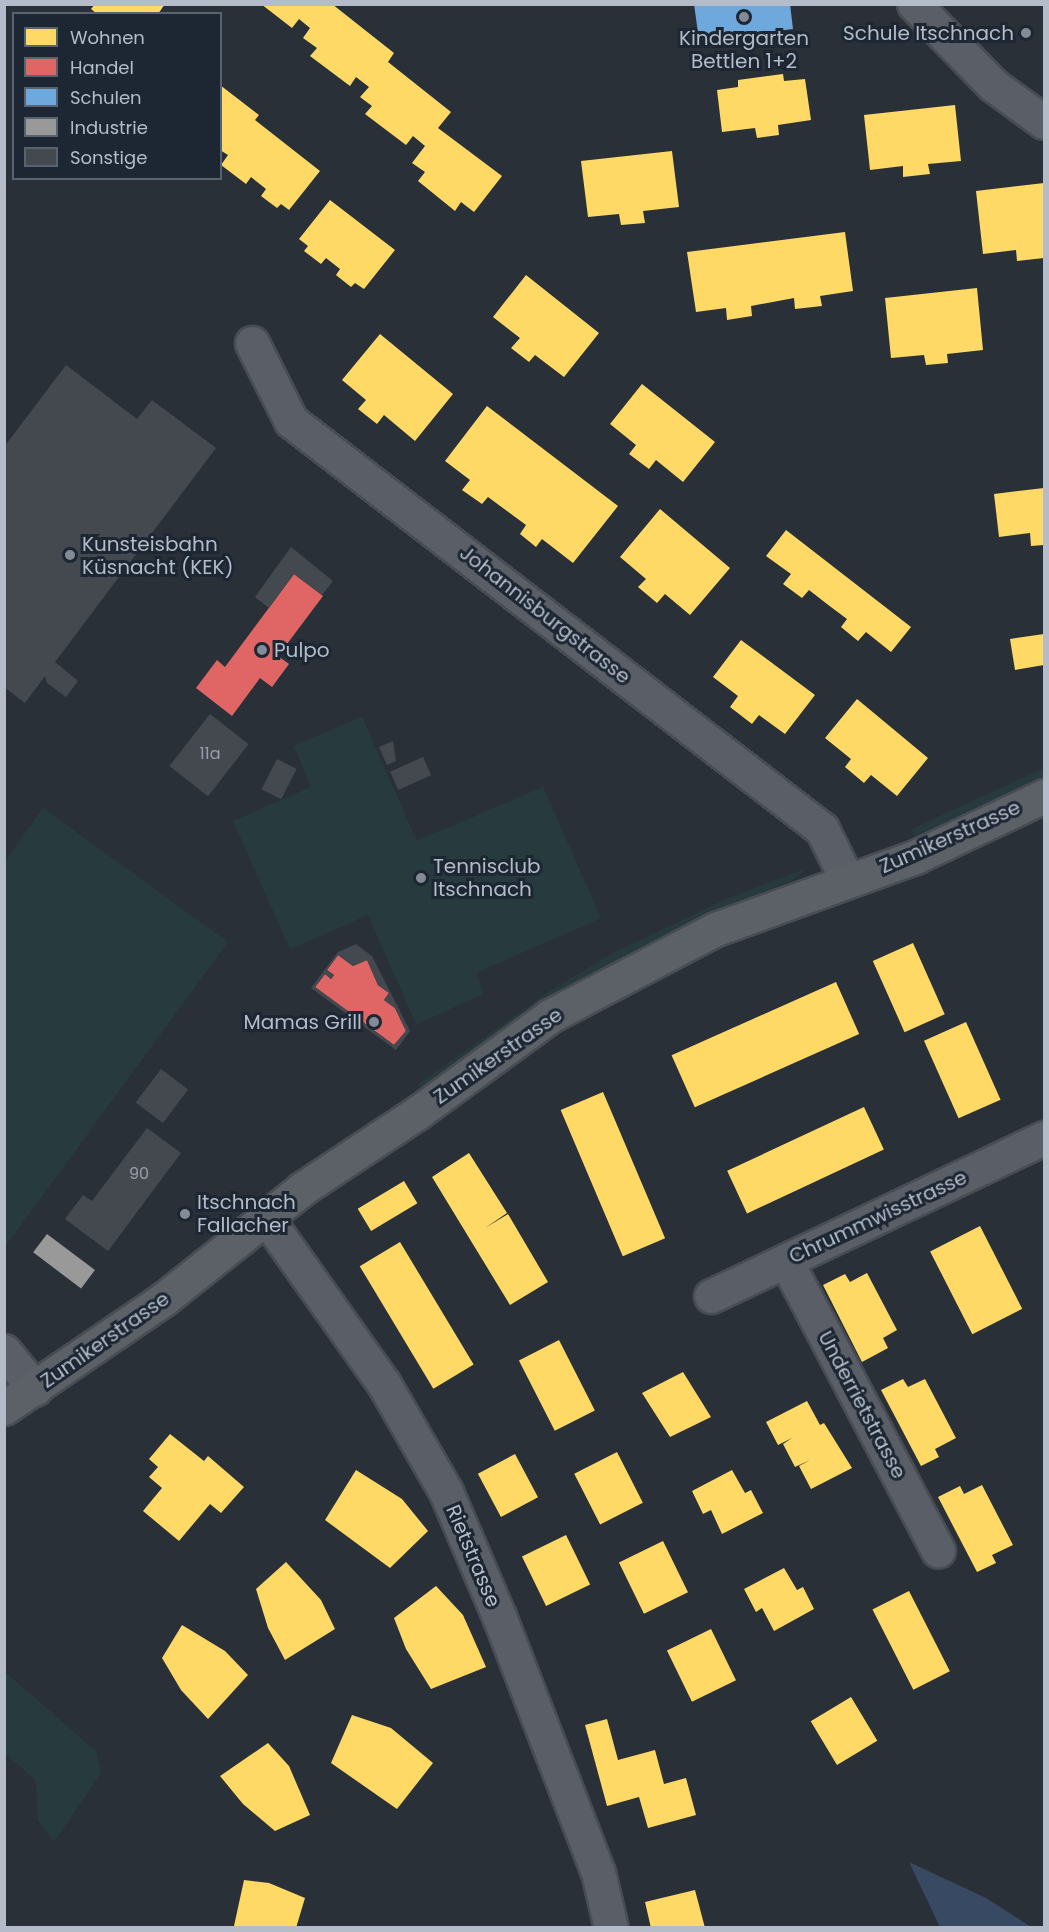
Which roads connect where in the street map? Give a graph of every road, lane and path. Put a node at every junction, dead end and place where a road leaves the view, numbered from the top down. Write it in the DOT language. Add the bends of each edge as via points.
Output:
graph roads {
  1 [pos="914,4"];
  2 [pos="1044,122"];
  3 [pos="252,343"];
  4 [pos="1044,796"];
  5 [pos="847,880"];
  6 [pos="1044,1138"];
  7 [pos="267,1219"];
  8 [pos="786,1261"];
  9 [pos="711,1296"];
  10 [pos="4,1351"];
  11 [pos="35,1389"];
  12 [pos="4,1408"];
  13 [pos="938,1550"];
  14 [pos="611,1928"];
  1 -- 2 [label="street" via="993,85"];
  3 -- 5 [label="street, Johannisburgstrasse" via="291,421 822,829"];
  4 -- 5 [label="main road, Zumikerstrasse" via="915,857"];
  5 -- 7 [label="main road, Zumikerstrasse" via="716,929 550,1016 417,1113 302,1189"];
  6 -- 8 [label="street, Chrummwisstrasse"];
  7 -- 11 [label="main road, Zumikerstrasse" via="165,1298"];
  7 -- 14 [label="street, Rietstrasse" via="384,1384 446,1492 499,1616 598,1872"];
  8 -- 9 [label="street, Chrummwisstrasse"];
  8 -- 13 [label="street, Underrietstrasse"];
  10 -- 11 [label="street"];
  11 -- 12 [label="main road, Zumikerstrasse"];
}
